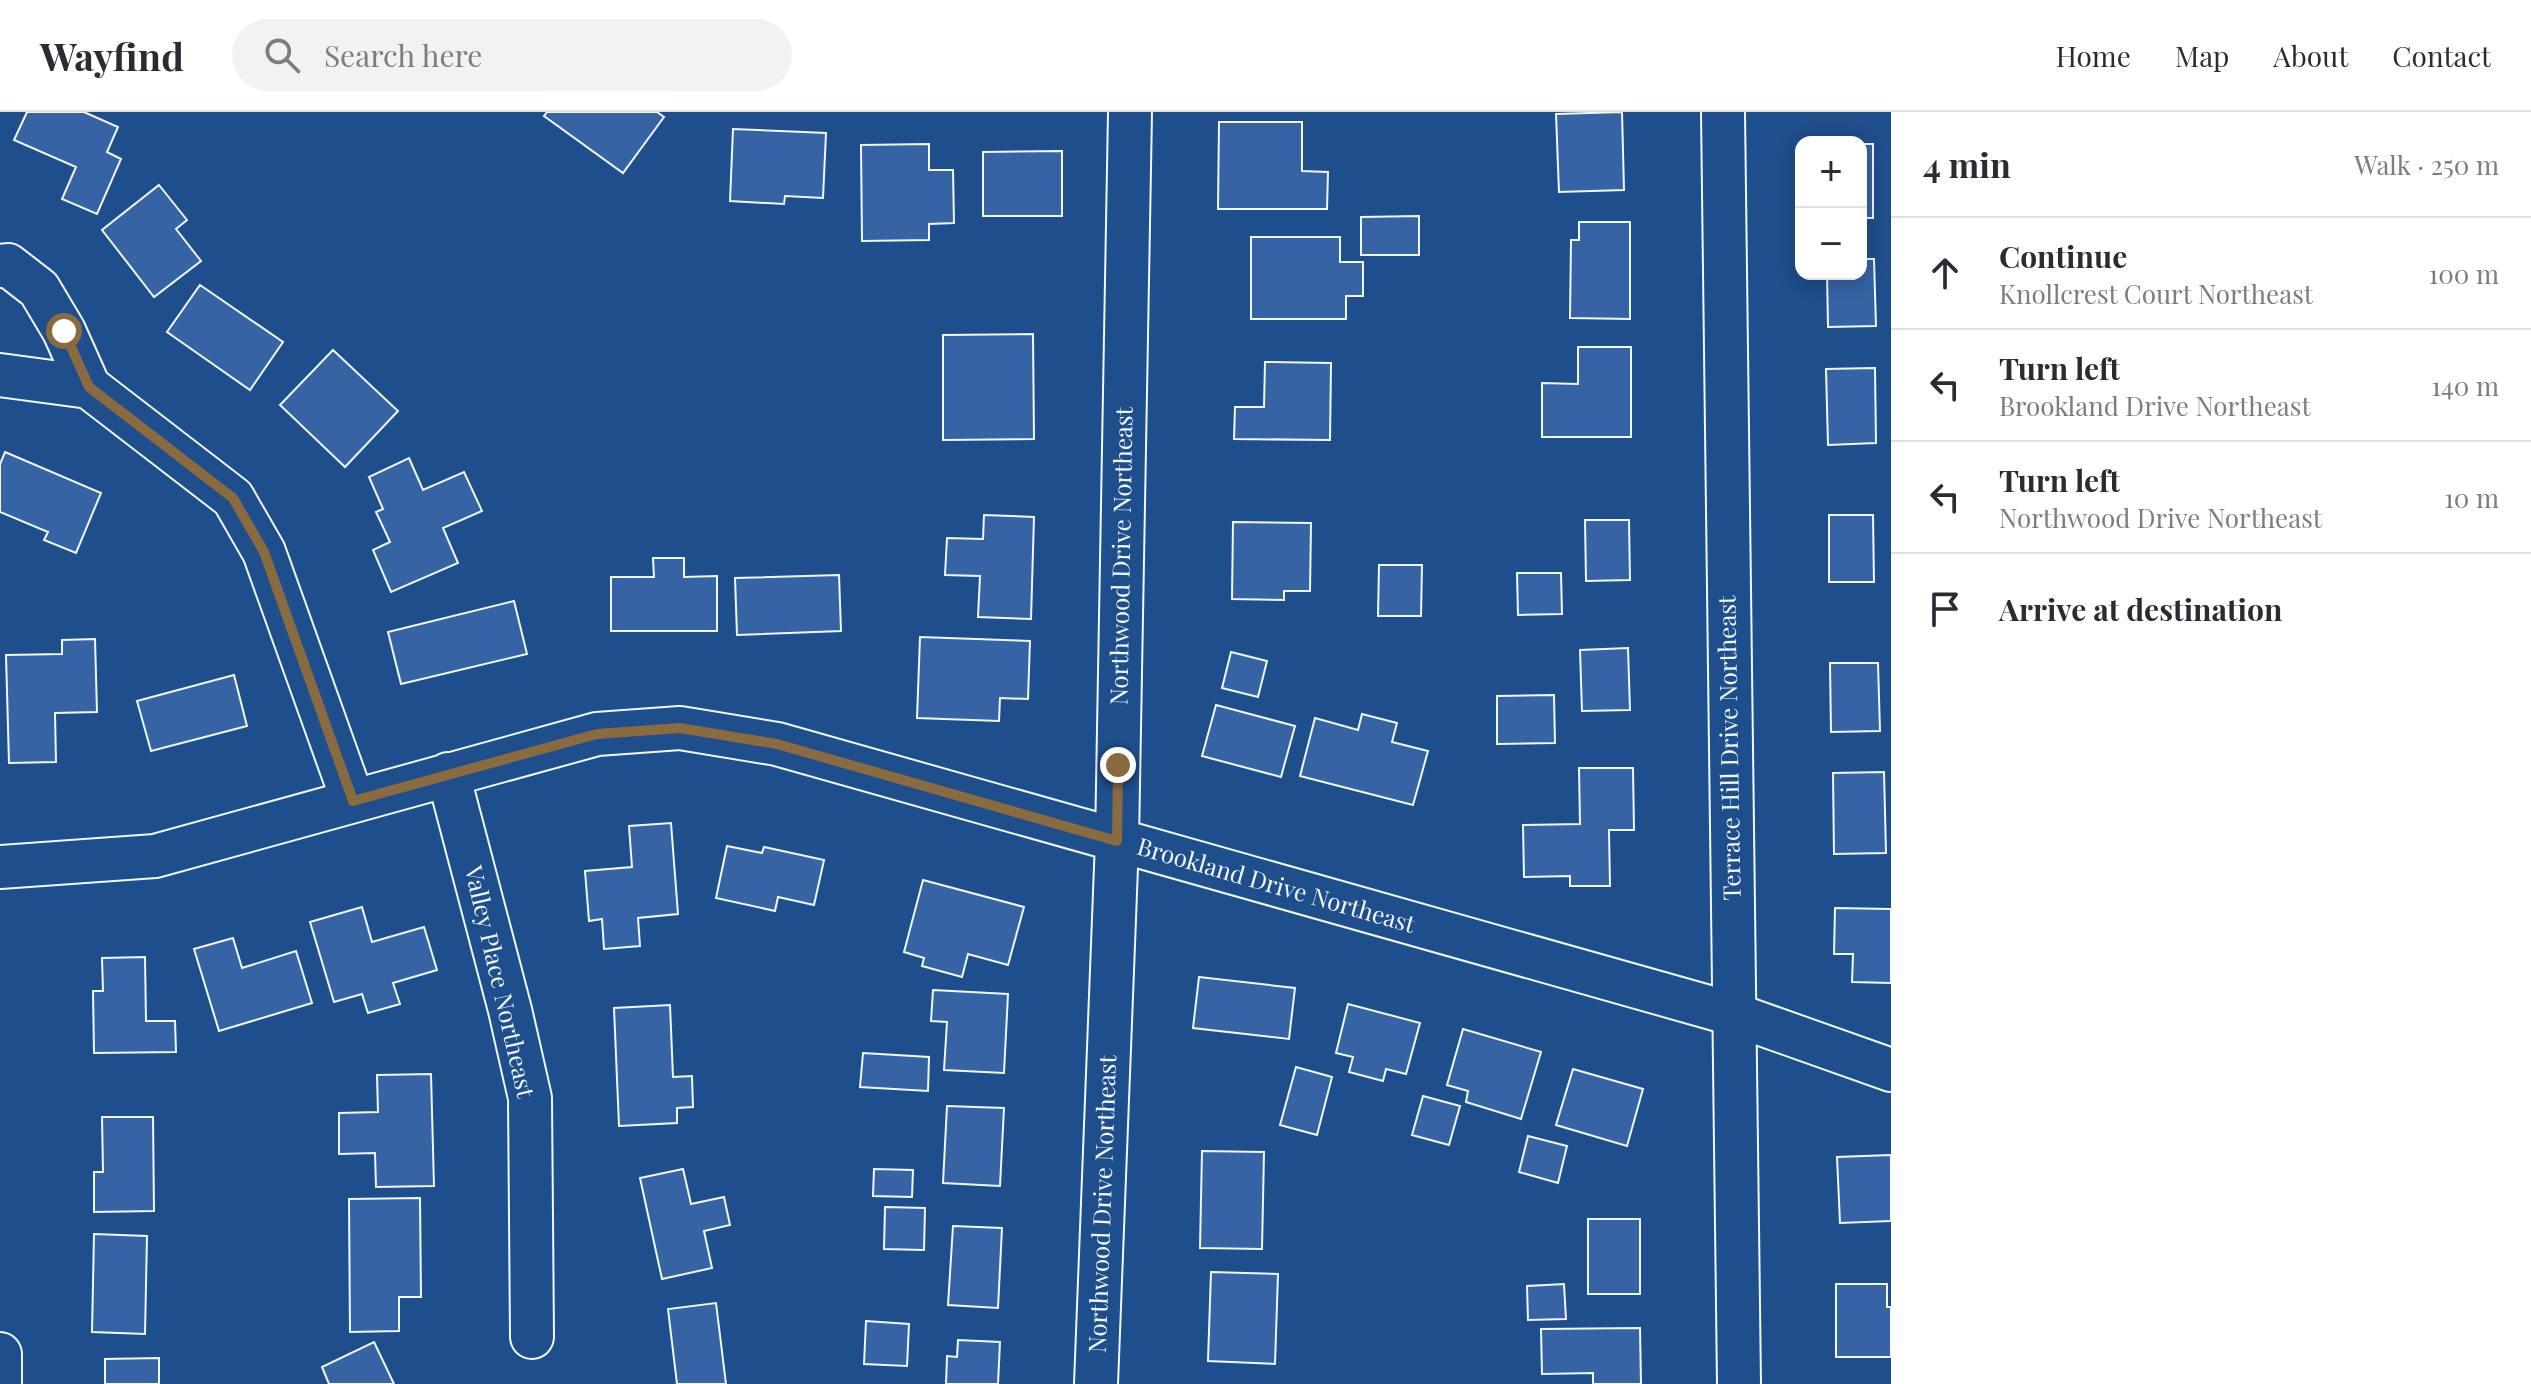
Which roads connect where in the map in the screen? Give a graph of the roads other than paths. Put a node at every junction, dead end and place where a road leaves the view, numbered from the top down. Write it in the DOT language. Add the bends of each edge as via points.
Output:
graph roads {
  1 [pos="1130,112"];
  2 [pos="1723,112"];
  3 [pos="0,266"];
  4 [pos="0,375"];
  5 [pos="89,387"];
  6 [pos="448,774"];
  7 [pos="353,801"];
  8 [pos="1117,841"];
  9 [pos="0,867"];
  10 [pos="1733,1014"];
  11 [pos="1891,1070"];
  12 [pos="532,1337"];
  13 [pos="0,1354"];
  14 [pos="0,1384"];
  15 [pos="1096,1384"];
  16 [pos="1739,1384"];
  1 -- 8 [label="street, Northwood Drive Northeast"];
  2 -- 10 [label="street, Terrace Hill Drive Northeast"];
  3 -- 5 [label="street" via="8,265 39,289"];
  4 -- 5 [label="street"];
  5 -- 7 [label="street" via="233,498 264,552"];
  6 -- 7 [label="street, Brookland Drive Northeast"];
  6 -- 8 [label="street, Brookland Drive Northeast" via="597,734 680,728 777,744"];
  6 -- 12 [label="street, Valley Place Northeast" via="530,1098"];
  7 -- 9 [label="street, Brookland Drive Northeast" via="155,856"];
  8 -- 10 [label="street, Brookland Drive Northeast"];
  8 -- 15 [label="street, Northwood Drive Northeast"];
  10 -- 11 [label="street, Brookland Drive Northeast"];
  10 -- 16 [label="street, Terrace Hill Drive Northeast"];
  13 -- 14 [label="street"];
}
